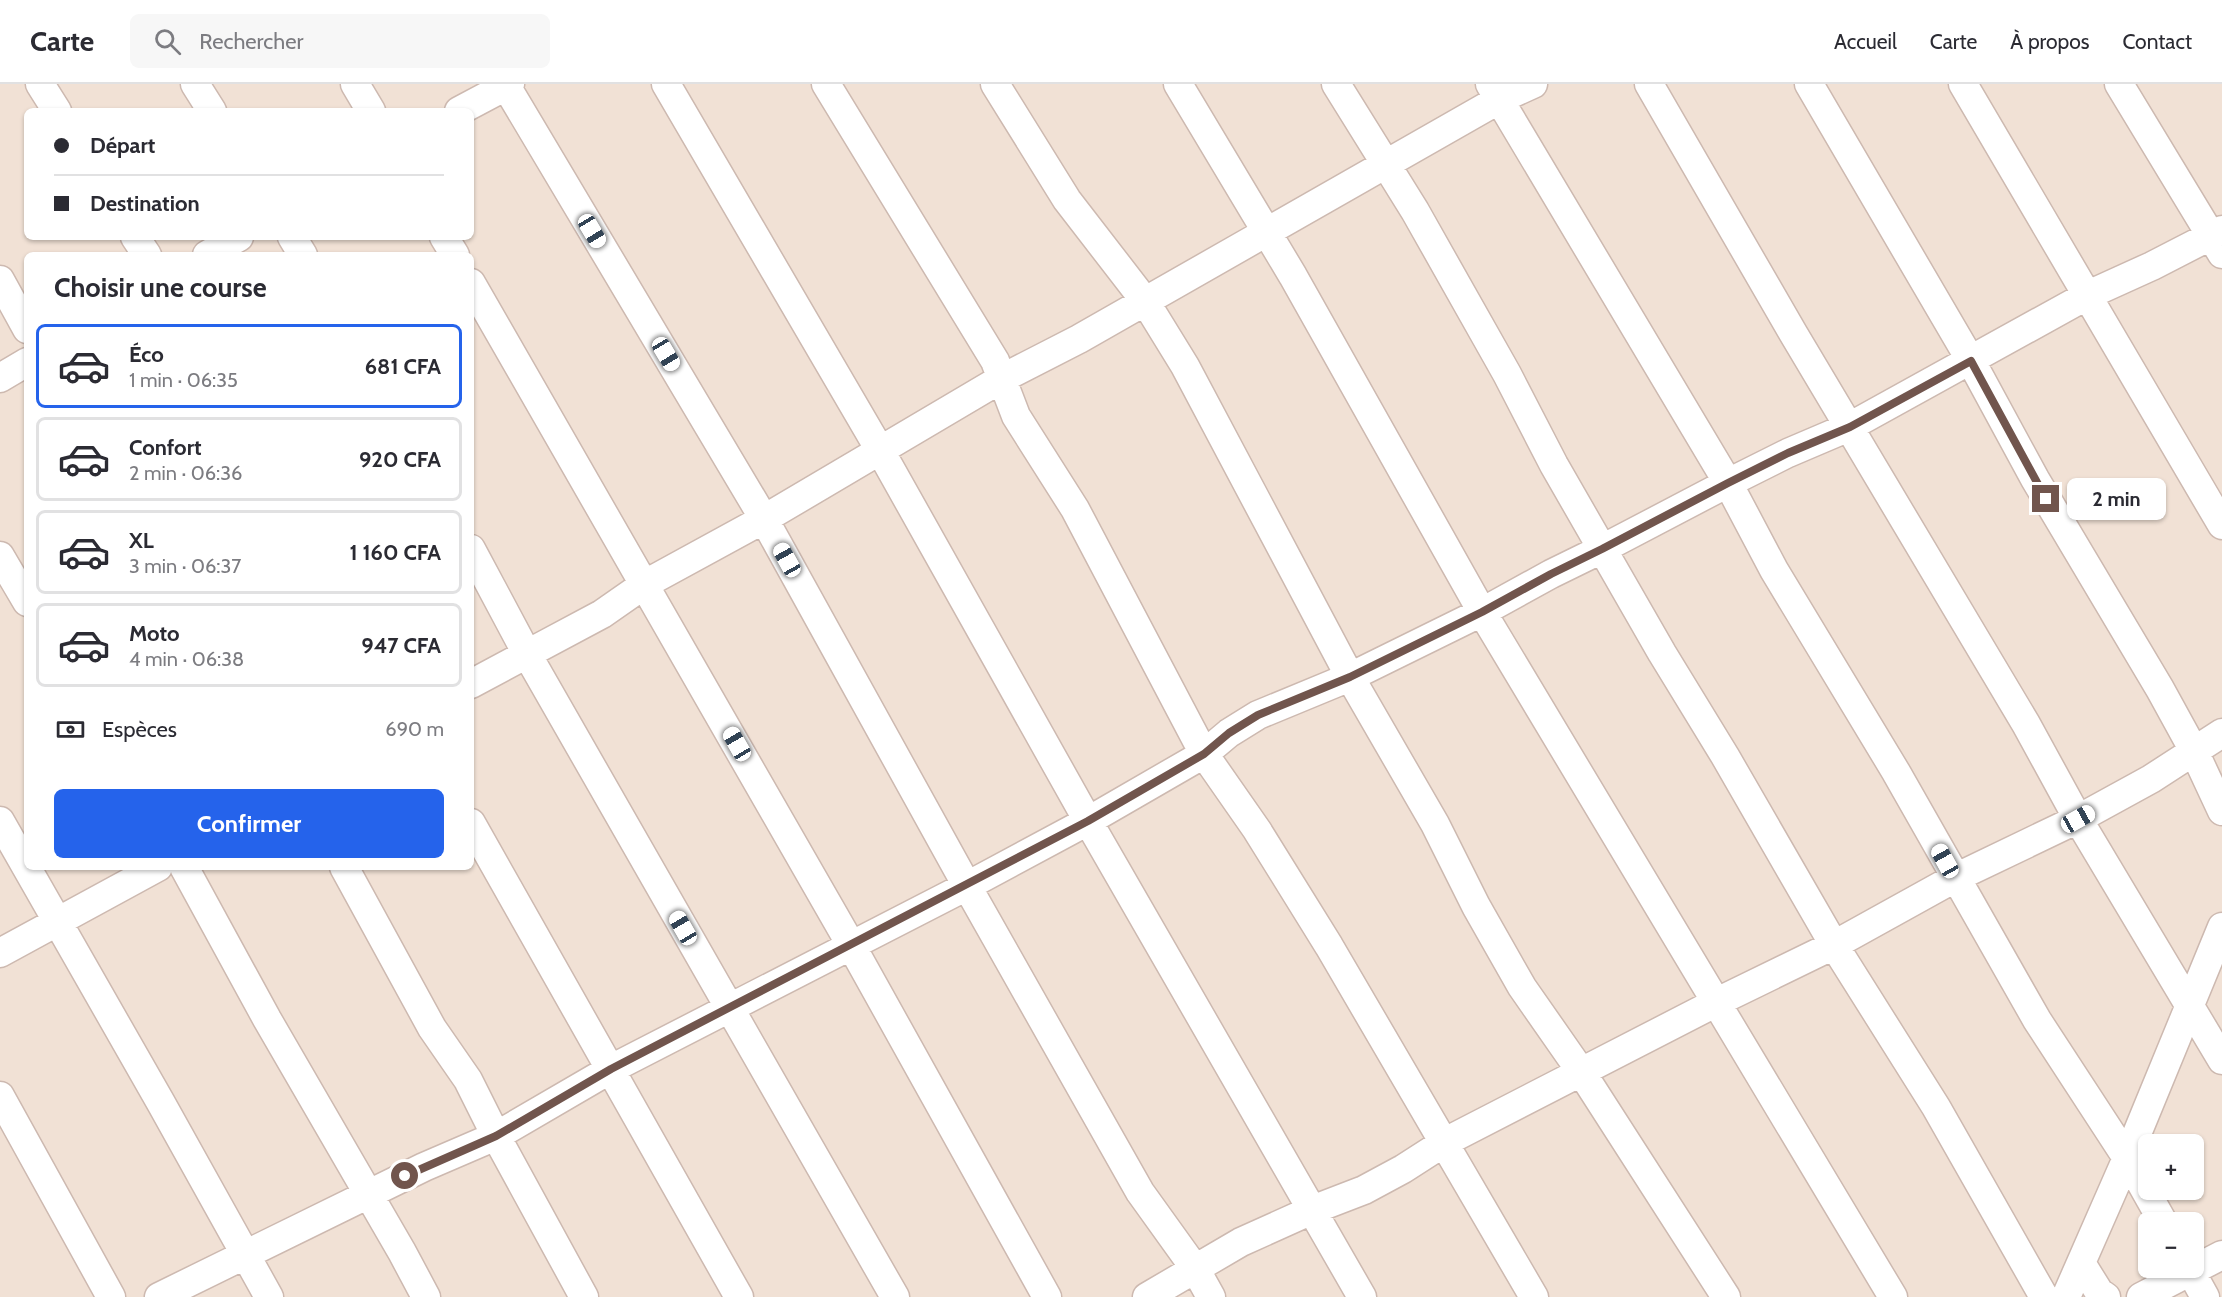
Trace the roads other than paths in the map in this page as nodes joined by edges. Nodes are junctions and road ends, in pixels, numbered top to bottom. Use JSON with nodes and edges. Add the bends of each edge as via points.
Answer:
{"nodes":[{"id":1,"x":40,"y":84,"type":"edge"},
{"id":2,"x":195,"y":84,"type":"edge"},
{"id":3,"x":355,"y":84,"type":"edge"},
{"id":4,"x":666,"y":84,"type":"edge"},
{"id":5,"x":826,"y":84,"type":"edge"},
{"id":6,"x":995,"y":84,"type":"edge"},
{"id":7,"x":1178,"y":84,"type":"edge"},
{"id":8,"x":1336,"y":84,"type":"edge"},
{"id":9,"x":1533,"y":84,"type":"edge"},
{"id":10,"x":1649,"y":84,"type":"edge"},
{"id":11,"x":1809,"y":84,"type":"edge"},
{"id":12,"x":1963,"y":84,"type":"edge"},
{"id":13,"x":2119,"y":84,"type":"edge"},
{"id":14,"x":507,"y":85,"type":"edge"},
{"id":15,"x":1495,"y":92,"type":"edge"},
{"id":16,"x":55,"y":108,"type":"edge"},
{"id":17,"x":210,"y":108,"type":"edge"},
{"id":18,"x":369,"y":108,"type":"edge"},
{"id":19,"x":465,"y":108,"type":"edge"},
{"id":20,"x":1385,"y":164,"type":"junction"},
{"id":21,"x":1266,"y":231,"type":"junction"},
{"id":22,"x":234,"y":240,"type":"edge"},
{"id":23,"x":2218,"y":240,"type":"edge"},
{"id":24,"x":212,"y":252,"type":"edge"},
{"id":25,"x":0,"y":280,"type":"edge"},
{"id":26,"x":474,"y":288,"type":"edge"},
{"id":27,"x":2088,"y":295,"type":"junction"},
{"id":28,"x":1145,"y":301,"type":"junction"},
{"id":29,"x":24,"y":324,"type":"edge"},
{"id":30,"x":1971,"y":361,"type":"junction"},
{"id":31,"x":24,"y":364,"type":"edge"},
{"id":32,"x":0,"y":378,"type":"edge"},
{"id":33,"x":1001,"y":379,"type":"junction"},
{"id":34,"x":1850,"y":427,"type":"junction"},
{"id":35,"x":881,"y":452,"type":"junction"},
{"id":36,"x":1728,"y":483,"type":"junction"},
{"id":37,"x":764,"y":519,"type":"junction"},
{"id":38,"x":2222,"y":525,"type":"edge"},
{"id":39,"x":1602,"y":549,"type":"junction"},
{"id":40,"x":474,"y":555,"type":"edge"},
{"id":41,"x":0,"y":556,"type":"edge"},
{"id":42,"x":645,"y":584,"type":"junction"},
{"id":43,"x":24,"y":598,"type":"edge"},
{"id":44,"x":1482,"y":612,"type":"junction"},
{"id":45,"x":527,"y":654,"type":"junction"},
{"id":46,"x":1350,"y":677,"type":"junction"},
{"id":47,"x":474,"y":682,"type":"edge"},
{"id":48,"x":2222,"y":733,"type":"edge"},
{"id":49,"x":2194,"y":751,"type":"junction"},
{"id":50,"x":1204,"y":754,"type":"junction"},
{"id":51,"x":2222,"y":811,"type":"edge"},
{"id":52,"x":2078,"y":819,"type":"junction"},
{"id":53,"x":0,"y":821,"type":"edge"},
{"id":54,"x":1088,"y":821,"type":"junction"},
{"id":55,"x":474,"y":828,"type":"edge"},
{"id":56,"x":24,"y":864,"type":"edge"},
{"id":57,"x":27,"y":870,"type":"edge"},
{"id":58,"x":153,"y":870,"type":"edge"},
{"id":59,"x":186,"y":870,"type":"edge"},
{"id":60,"x":346,"y":870,"type":"edge"},
{"id":61,"x":1955,"y":878,"type":"junction"},
{"id":62,"x":967,"y":886,"type":"junction"},
{"id":63,"x":57,"y":923,"type":"junction"},
{"id":64,"x":2222,"y":927,"type":"edge"},
{"id":65,"x":851,"y":945,"type":"junction"},
{"id":66,"x":1834,"y":945,"type":"junction"},
{"id":67,"x":0,"y":953,"type":"edge"},
{"id":68,"x":1717,"y":1002,"type":"junction"},
{"id":69,"x":2190,"y":1005,"type":"junction"},
{"id":70,"x":729,"y":1008,"type":"junction"},
{"id":71,"x":2222,"y":1060,"type":"edge"},
{"id":72,"x":611,"y":1069,"type":"junction"},
{"id":73,"x":1582,"y":1073,"type":"junction"},
{"id":74,"x":0,"y":1096,"type":"edge"},
{"id":75,"x":496,"y":1136,"type":"junction"},
{"id":76,"x":1445,"y":1142,"type":"junction"},
{"id":77,"x":2127,"y":1158,"type":"junction"},
{"id":78,"x":369,"y":1194,"type":"junction"},
{"id":79,"x":1312,"y":1210,"type":"junction"},
{"id":80,"x":2157,"y":1212,"type":"edge"},
{"id":81,"x":246,"y":1254,"type":"junction"},
{"id":82,"x":2222,"y":1255,"type":"edge"},
{"id":83,"x":2081,"y":1263,"type":"junction"},
{"id":84,"x":2204,"y":1263,"type":"edge"},
{"id":85,"x":1196,"y":1270,"type":"junction"},
{"id":86,"x":2175,"y":1278,"type":"edge"},
{"id":87,"x":2194,"y":1278,"type":"edge"},
{"id":88,"x":111,"y":1297,"type":"edge"},
{"id":89,"x":159,"y":1297,"type":"edge"},
{"id":90,"x":269,"y":1297,"type":"edge"},
{"id":91,"x":426,"y":1297,"type":"edge"},
{"id":92,"x":584,"y":1297,"type":"edge"},
{"id":93,"x":738,"y":1297,"type":"edge"},
{"id":94,"x":895,"y":1297,"type":"edge"},
{"id":95,"x":1047,"y":1297,"type":"edge"},
{"id":96,"x":1147,"y":1297,"type":"edge"},
{"id":97,"x":1211,"y":1297,"type":"edge"},
{"id":98,"x":1362,"y":1297,"type":"edge"},
{"id":99,"x":1534,"y":1297,"type":"edge"},
{"id":100,"x":1726,"y":1297,"type":"edge"},
{"id":101,"x":1893,"y":1297,"type":"edge"},
{"id":102,"x":2044,"y":1297,"type":"edge"},
{"id":103,"x":2066,"y":1297,"type":"edge"},
{"id":104,"x":2106,"y":1297,"type":"edge"},
{"id":105,"x":2141,"y":1297,"type":"edge"},
{"id":106,"x":2205,"y":1297,"type":"edge"}],
"edges":[{"from":1,"to":16,"type":"street"},
{"from":2,"to":17,"type":"street"},
{"from":3,"to":18,"type":"street"},
{"from":4,"to":35,"type":"street"},
{"from":5,"to":33,"type":"street","via":[[995,360]]},
{"from":6,"to":28,"type":"street","via":[[1067,200]]},
{"from":7,"to":21,"type":"street"},
{"from":8,"to":20,"type":"street"},
{"from":9,"to":15,"type":"street"},
{"from":10,"to":34,"type":"street"},
{"from":11,"to":30,"type":"street"},
{"from":12,"to":27,"type":"street"},
{"from":13,"to":23,"type":"street"},
{"from":14,"to":19,"type":"street"},
{"from":14,"to":37,"type":"street"},
{"from":15,"to":20,"type":"street"},
{"from":15,"to":36,"type":"street"},
{"from":20,"to":21,"type":"street"},
{"from":20,"to":39,"type":"street","via":[[1415,211]]},
{"from":21,"to":28,"type":"street"},
{"from":21,"to":44,"type":"street"},
{"from":22,"to":24,"type":"street"},
{"from":23,"to":27,"type":"street"},
{"from":25,"to":29,"type":"street"},
{"from":26,"to":42,"type":"street"},
{"from":27,"to":30,"type":"street"},
{"from":27,"to":38,"type":"street"},
{"from":28,"to":33,"type":"street"},
{"from":28,"to":46,"type":"street","via":[[1185,366]]},
{"from":30,"to":34,"type":"street"},
{"from":30,"to":49,"type":"street","via":[[2035,479]]},
{"from":31,"to":32,"type":"street"},
{"from":33,"to":35,"type":"street"},
{"from":33,"to":50,"type":"street","via":[[1016,416],[1075,509]]},
{"from":34,"to":36,"type":"street"},
{"from":34,"to":52,"type":"street"},
{"from":35,"to":37,"type":"street"},
{"from":35,"to":54,"type":"street"},
{"from":36,"to":39,"type":"street"},
{"from":36,"to":61,"type":"street","via":[[1774,570]]},
{"from":37,"to":42,"type":"street"},
{"from":37,"to":62,"type":"street"},
{"from":39,"to":44,"type":"street"},
{"from":39,"to":66,"type":"street"},
{"from":40,"to":45,"type":"street"},
{"from":41,"to":43,"type":"street"},
{"from":42,"to":45,"type":"street","via":[[602,614]]},
{"from":42,"to":65,"type":"street"},
{"from":44,"to":46,"type":"street"},
{"from":44,"to":68,"type":"street"},
{"from":45,"to":47,"type":"street"},
{"from":45,"to":70,"type":"street"},
{"from":46,"to":50,"type":"street","via":[[1258,715]]},
{"from":46,"to":73,"type":"street","via":[[1435,824],[1522,987]]},
{"from":48,"to":49,"type":"street"},
{"from":49,"to":51,"type":"street"},
{"from":49,"to":52,"type":"street"},
{"from":50,"to":54,"type":"street"},
{"from":50,"to":76,"type":"street","via":[[1257,830]]},
{"from":52,"to":61,"type":"street"},
{"from":52,"to":69,"type":"street"},
{"from":53,"to":56,"type":"street"},
{"from":54,"to":62,"type":"street"},
{"from":54,"to":79,"type":"street"},
{"from":55,"to":72,"type":"street"},
{"from":57,"to":63,"type":"street"},
{"from":58,"to":63,"type":"street"},
{"from":59,"to":78,"type":"street"},
{"from":60,"to":75,"type":"street","via":[[432,1028],[468,1080]]},
{"from":61,"to":66,"type":"street"},
{"from":61,"to":77,"type":"street","via":[[2050,1042]]},
{"from":62,"to":65,"type":"street"},
{"from":62,"to":85,"type":"street","via":[[1140,1192]]},
{"from":63,"to":67,"type":"street"},
{"from":63,"to":81,"type":"street"},
{"from":64,"to":69,"type":"street"},
{"from":65,"to":70,"type":"street"},
{"from":65,"to":95,"type":"street"},
{"from":66,"to":68,"type":"street"},
{"from":66,"to":102,"type":"street","via":[[1935,1107]]},
{"from":68,"to":73,"type":"street"},
{"from":68,"to":101,"type":"street"},
{"from":69,"to":71,"type":"street"},
{"from":69,"to":77,"type":"street"},
{"from":70,"to":72,"type":"street"},
{"from":70,"to":94,"type":"street"},
{"from":72,"to":75,"type":"street"},
{"from":72,"to":93,"type":"street"},
{"from":73,"to":76,"type":"street"},
{"from":73,"to":100,"type":"street"},
{"from":74,"to":88,"type":"street"},
{"from":75,"to":78,"type":"street"},
{"from":75,"to":92,"type":"street"},
{"from":76,"to":79,"type":"street","via":[[1364,1190]]},
{"from":76,"to":99,"type":"street"},
{"from":77,"to":80,"type":"street"},
{"from":77,"to":83,"type":"street"},
{"from":78,"to":81,"type":"street"},
{"from":78,"to":91,"type":"street"},
{"from":79,"to":85,"type":"street","via":[[1241,1242]]},
{"from":79,"to":98,"type":"street"},
{"from":81,"to":89,"type":"street"},
{"from":81,"to":90,"type":"street"},
{"from":82,"to":84,"type":"street"},
{"from":83,"to":103,"type":"street"},
{"from":83,"to":104,"type":"street"},
{"from":85,"to":96,"type":"street"},
{"from":85,"to":97,"type":"street"},
{"from":86,"to":105,"type":"street"},
{"from":87,"to":106,"type":"street"}]}
